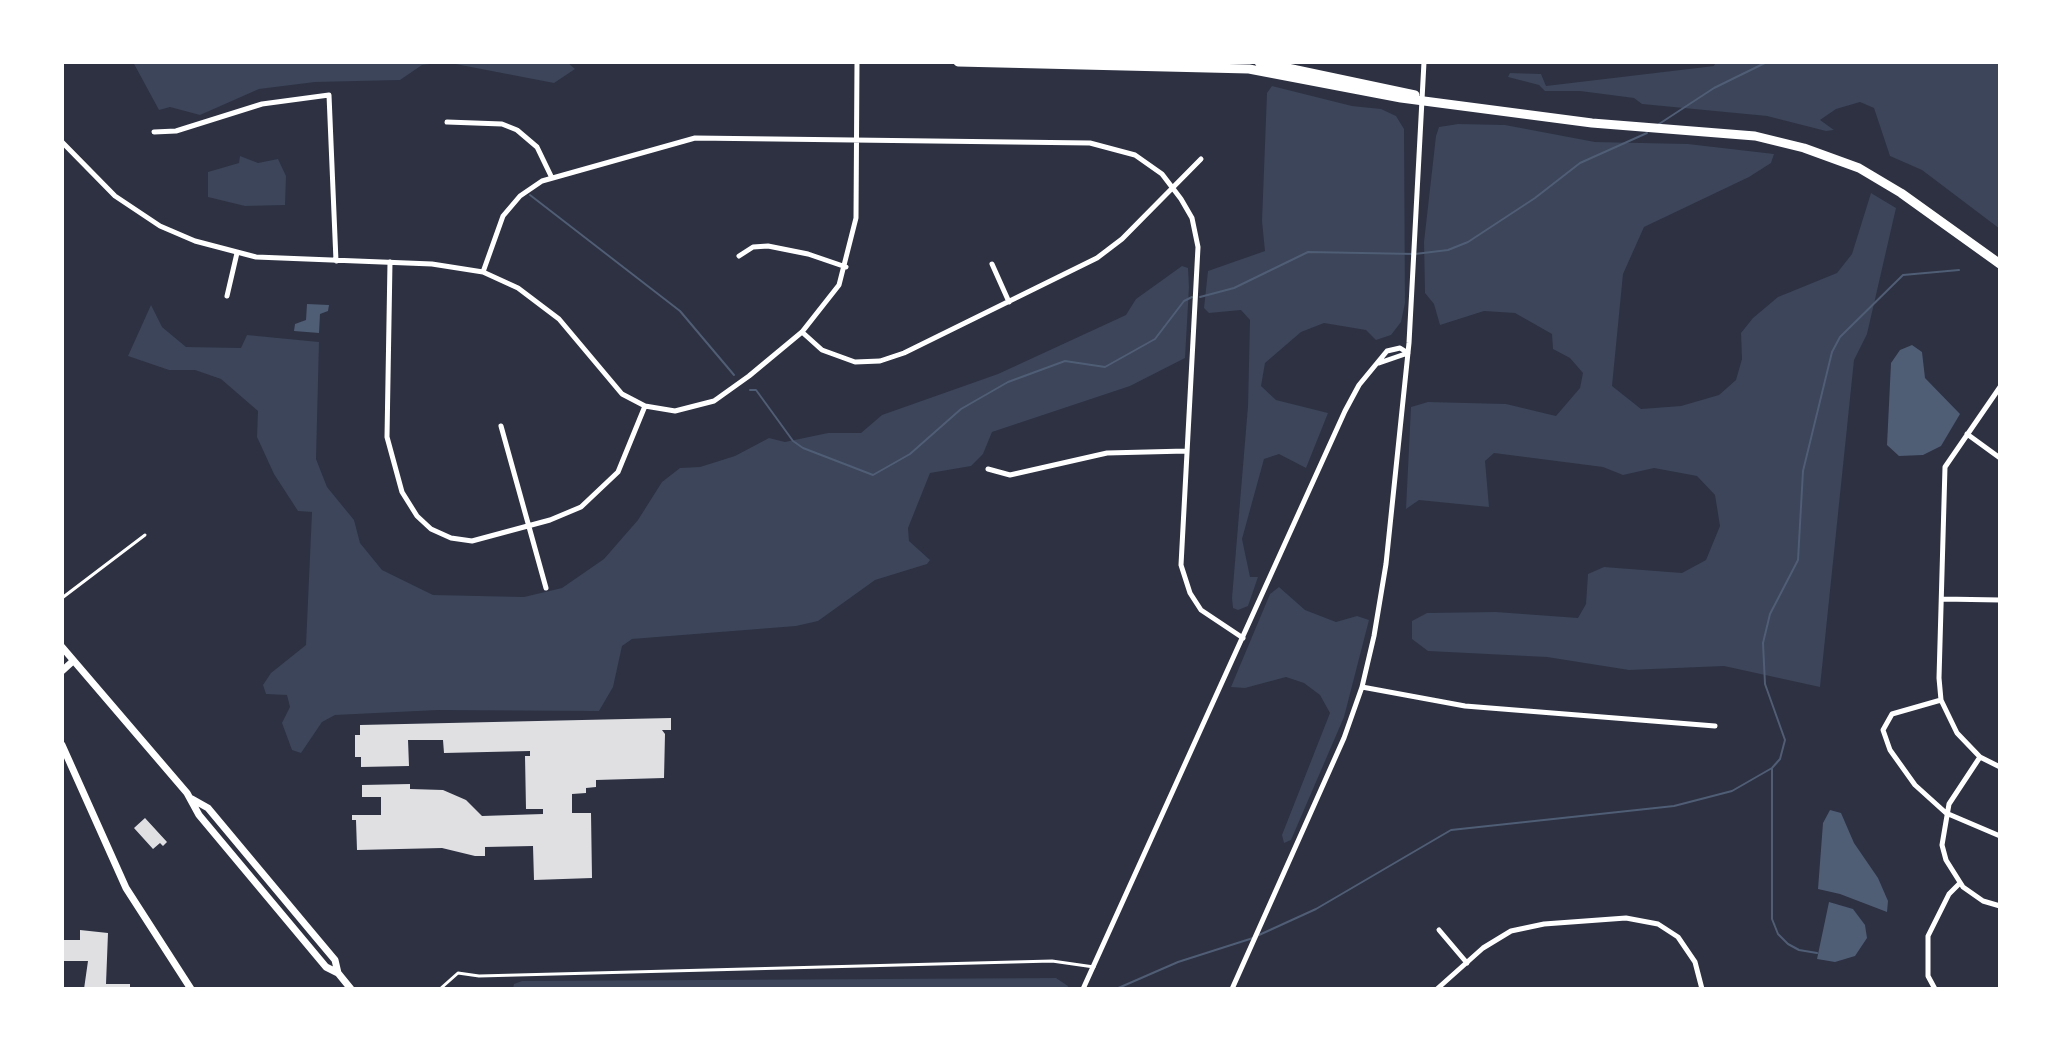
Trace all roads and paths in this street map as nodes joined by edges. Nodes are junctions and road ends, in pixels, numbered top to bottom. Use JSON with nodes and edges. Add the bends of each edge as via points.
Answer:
{"nodes":[{"id":1,"x":857,"y":62,"type":"edge"},
{"id":2,"x":958,"y":62,"type":"edge"},
{"id":3,"x":1259,"y":62,"type":"edge"},
{"id":4,"x":1424,"y":62,"type":"edge"},
{"id":5,"x":1422,"y":98,"type":"junction"},
{"id":6,"x":447,"y":122,"type":"dead end"},
{"id":7,"x":154,"y":132,"type":"dead end"},
{"id":8,"x":856,"y":139,"type":"junction"},
{"id":9,"x":62,"y":142,"type":"edge"},
{"id":10,"x":1201,"y":159,"type":"dead end"},
{"id":11,"x":551,"y":176,"type":"junction"},
{"id":12,"x":1173,"y":188,"type":"junction"},
{"id":13,"x":237,"y":253,"type":"junction"},
{"id":14,"x":739,"y":256,"type":"dead end"},
{"id":15,"x":336,"y":261,"type":"junction"},
{"id":16,"x":390,"y":262,"type":"junction"},
{"id":17,"x":992,"y":264,"type":"dead end"},
{"id":18,"x":2000,"y":264,"type":"edge"},
{"id":19,"x":846,"y":267,"type":"junction"},
{"id":20,"x":483,"y":272,"type":"junction"},
{"id":21,"x":227,"y":296,"type":"dead end"},
{"id":22,"x":1009,"y":302,"type":"junction"},
{"id":23,"x":802,"y":332,"type":"junction"},
{"id":24,"x":1408,"y":353,"type":"junction"},
{"id":25,"x":1378,"y":363,"type":"junction"},
{"id":26,"x":2000,"y":387,"type":"edge"},
{"id":27,"x":645,"y":406,"type":"junction"},
{"id":28,"x":501,"y":426,"type":"dead end"},
{"id":29,"x":1967,"y":434,"type":"junction"},
{"id":30,"x":1186,"y":451,"type":"junction"},
{"id":31,"x":2000,"y":458,"type":"edge"},
{"id":32,"x":988,"y":469,"type":"dead end"},
{"id":33,"x":529,"y":527,"type":"junction"},
{"id":34,"x":145,"y":535,"type":"dead end"},
{"id":35,"x":546,"y":588,"type":"dead end"},
{"id":36,"x":62,"y":598,"type":"edge"},
{"id":37,"x":1942,"y":599,"type":"junction"},
{"id":38,"x":2000,"y":600,"type":"edge"},
{"id":39,"x":1243,"y":638,"type":"junction"},
{"id":40,"x":62,"y":647,"type":"edge"},
{"id":41,"x":73,"y":661,"type":"junction"},
{"id":42,"x":62,"y":671,"type":"edge"},
{"id":43,"x":1362,"y":687,"type":"junction"},
{"id":44,"x":1941,"y":700,"type":"junction"},
{"id":45,"x":1715,"y":726,"type":"dead end"},
{"id":46,"x":62,"y":745,"type":"edge"},
{"id":47,"x":1980,"y":757,"type":"junction"},
{"id":48,"x":2000,"y":767,"type":"edge"},
{"id":49,"x":1946,"y":813,"type":"junction"},
{"id":50,"x":2000,"y":836,"type":"edge"},
{"id":51,"x":1960,"y":883,"type":"junction"},
{"id":52,"x":2000,"y":906,"type":"edge"},
{"id":53,"x":1439,"y":930,"type":"dead end"},
{"id":54,"x":1467,"y":963,"type":"junction"},
{"id":55,"x":1094,"y":967,"type":"junction"},
{"id":56,"x":191,"y":989,"type":"edge"},
{"id":57,"x":351,"y":989,"type":"edge"},
{"id":58,"x":440,"y":989,"type":"edge"},
{"id":59,"x":1083,"y":989,"type":"edge"},
{"id":60,"x":1232,"y":989,"type":"edge"},
{"id":61,"x":1437,"y":989,"type":"edge"},
{"id":62,"x":1702,"y":989,"type":"edge"},
{"id":63,"x":1935,"y":989,"type":"edge"}],
"edges":[{"from":1,"to":8,"type":"street"},
{"from":2,"to":5,"type":"highway","via":[[1224,67]]},
{"from":3,"to":5,"type":"highway"},
{"from":4,"to":5,"type":"street"},
{"from":5,"to":18,"type":"highway","via":[[1592,123],[1755,136],[1804,148],[1869,175]]},
{"from":5,"to":24,"type":"street"},
{"from":6,"to":11,"type":"street","via":[[502,124],[517,130],[537,147]]},
{"from":7,"to":15,"type":"street","via":[[176,131],[262,104],[329,95]]},
{"from":8,"to":11,"type":"street","via":[[695,138]]},
{"from":8,"to":12,"type":"street","via":[[1107,145],[1146,162]]},
{"from":8,"to":19,"type":"street","via":[[856,218]]},
{"from":9,"to":13,"type":"street","via":[[101,185],[130,207],[176,234]]},
{"from":10,"to":12,"type":"street"},
{"from":11,"to":20,"type":"street","via":[[520,196],[503,216]]},
{"from":12,"to":22,"type":"street","via":[[1110,249]]},
{"from":12,"to":30,"type":"street","via":[[1192,218],[1198,247]]},
{"from":13,"to":15,"type":"street"},
{"from":13,"to":21,"type":"street"},
{"from":14,"to":19,"type":"street","via":[[753,247],[788,248]]},
{"from":15,"to":16,"type":"street"},
{"from":16,"to":20,"type":"street"},
{"from":16,"to":33,"type":"street","via":[[385,424],[402,492],[423,523],[451,538],[482,539]]},
{"from":17,"to":22,"type":"street"},
{"from":19,"to":23,"type":"street","via":[[829,301]]},
{"from":20,"to":27,"type":"street","via":[[518,288],[559,319],[614,388]]},
{"from":22,"to":23,"type":"street","via":[[880,361],[839,358]]},
{"from":23,"to":27,"type":"street","via":[[714,401],[675,411]]},
{"from":24,"to":25,"type":"street"},
{"from":24,"to":25,"type":"street","via":[[1400,348],[1387,351]]},
{"from":24,"to":43,"type":"street","via":[[1384,575]]},
{"from":25,"to":39,"type":"street","via":[[1345,411]]},
{"from":26,"to":29,"type":"street"},
{"from":27,"to":33,"type":"street","via":[[629,451],[605,488],[571,512]]},
{"from":28,"to":33,"type":"street"},
{"from":29,"to":31,"type":"street"},
{"from":29,"to":37,"type":"street","via":[[1945,467]]},
{"from":30,"to":32,"type":"street","via":[[1107,453],[1010,475]]},
{"from":30,"to":39,"type":"street","via":[[1179,545],[1183,577],[1201,610]]},
{"from":33,"to":35,"type":"street"},
{"from":34,"to":36,"type":"lane"},
{"from":37,"to":38,"type":"street"},
{"from":37,"to":44,"type":"street"},
{"from":39,"to":55,"type":"street"},
{"from":40,"to":41,"type":"main road"},
{"from":41,"to":42,"type":"main road"},
{"from":41,"to":57,"type":"main road","via":[[326,967]]},
{"from":43,"to":45,"type":"street","via":[[1497,710]]},
{"from":43,"to":60,"type":"street"},
{"from":44,"to":47,"type":"street","via":[[1957,733]]},
{"from":44,"to":49,"type":"street","via":[[1892,714],[1883,730],[1908,775]]},
{"from":46,"to":56,"type":"main road","via":[[126,888]]},
{"from":47,"to":48,"type":"street"},
{"from":47,"to":49,"type":"street"},
{"from":49,"to":50,"type":"street"},
{"from":49,"to":51,"type":"street","via":[[1942,845]]},
{"from":51,"to":52,"type":"street","via":[[1974,896]]},
{"from":51,"to":63,"type":"street","via":[[1928,936],[1928,976]]},
{"from":53,"to":54,"type":"street"},
{"from":54,"to":61,"type":"street"},
{"from":54,"to":62,"type":"street","via":[[1522,927],[1638,919],[1678,937],[1695,962]]},
{"from":55,"to":58,"type":"lane","via":[[1052,961],[458,973]]},
{"from":55,"to":59,"type":"street"}]}
